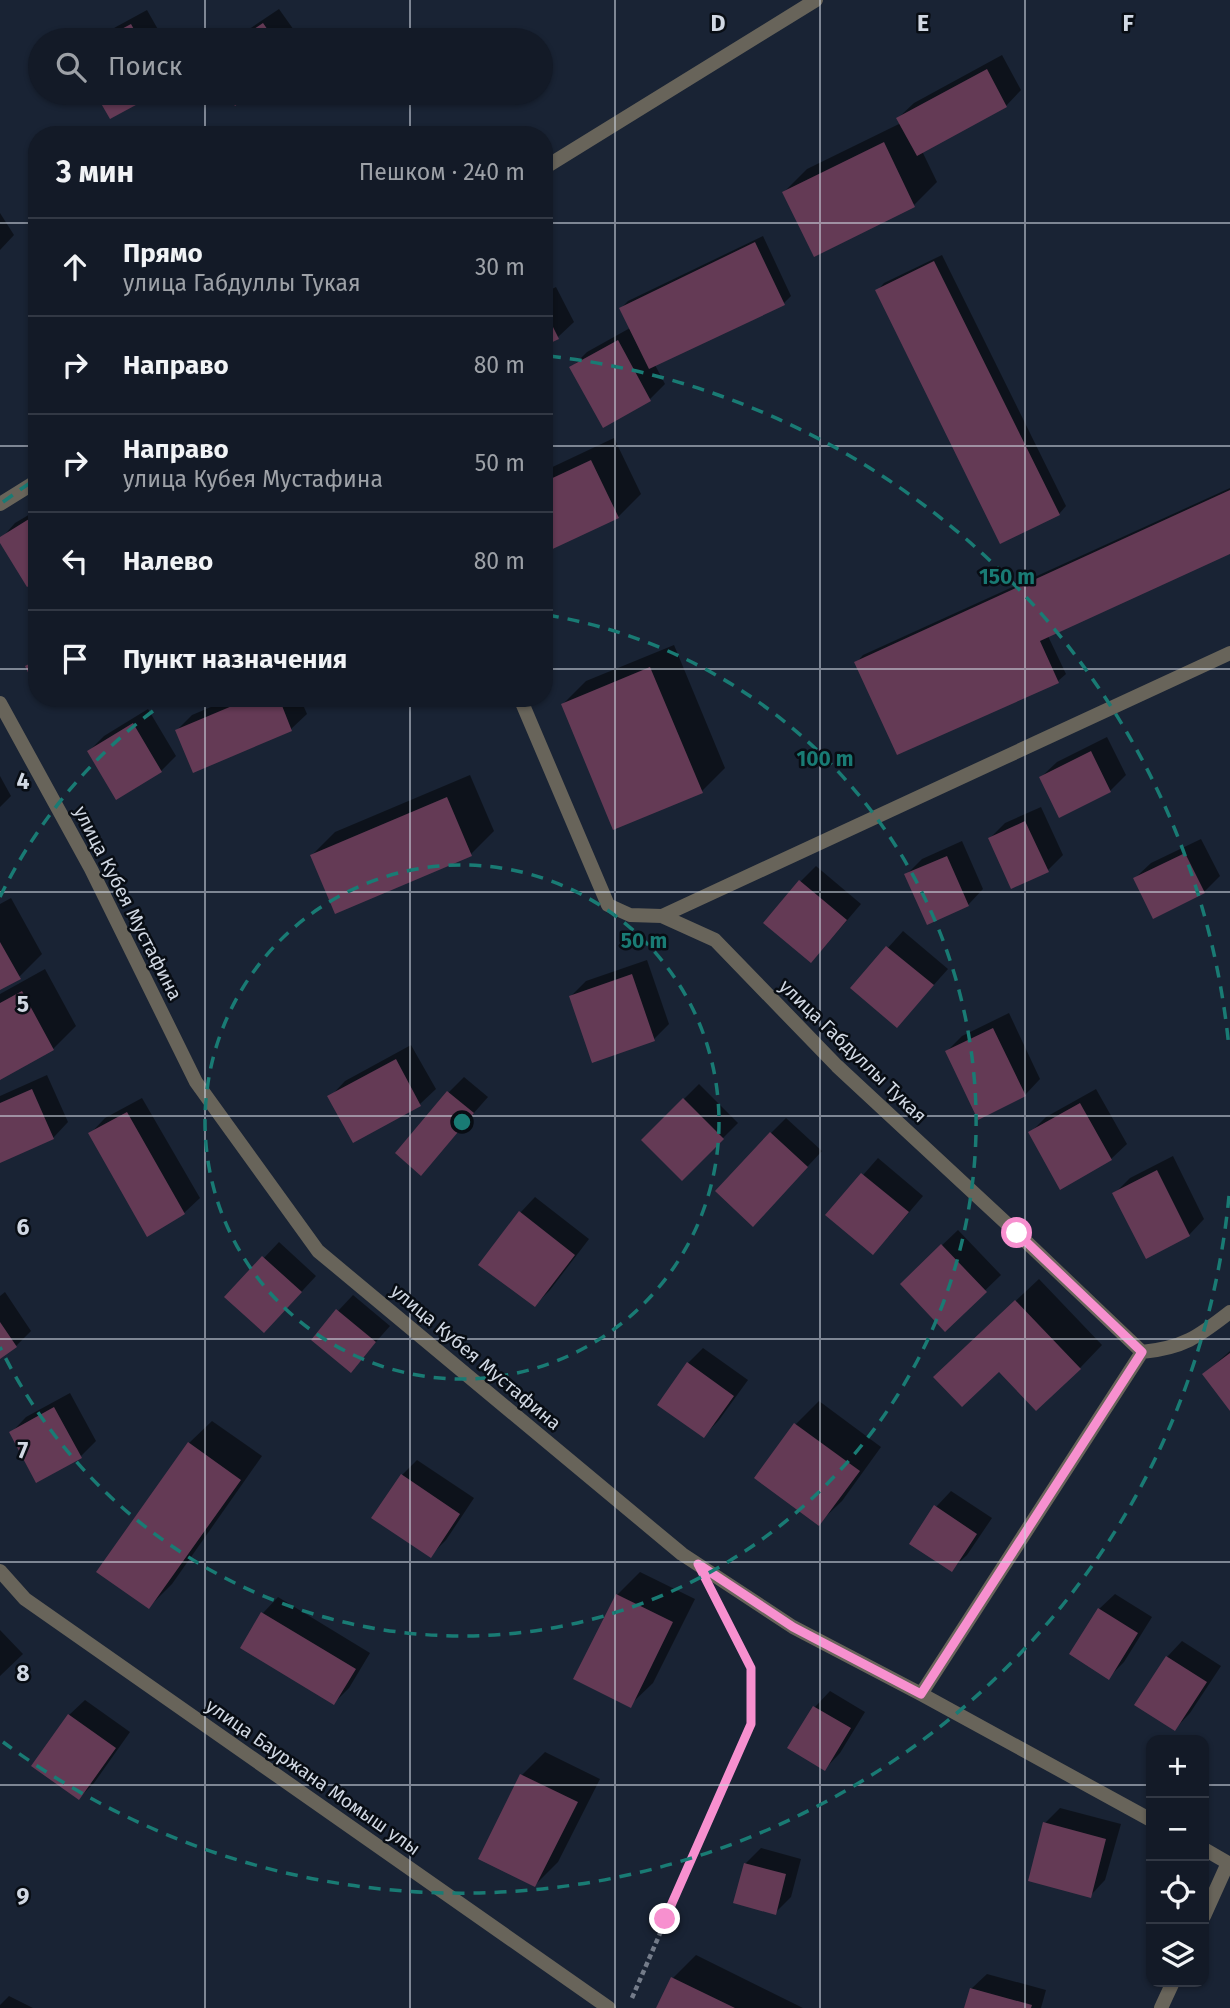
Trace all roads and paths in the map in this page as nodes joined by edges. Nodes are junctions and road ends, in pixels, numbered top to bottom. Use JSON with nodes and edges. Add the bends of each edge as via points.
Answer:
{"nodes":[{"id":1,"x":816,"y":0,"type":"edge"},
{"id":2,"x":553,"y":162,"type":"edge"},
{"id":3,"x":28,"y":487,"type":"edge"},
{"id":4,"x":0,"y":504,"type":"edge"},
{"id":5,"x":1230,"y":653,"type":"edge"},
{"id":6,"x":0,"y":703,"type":"edge"},
{"id":7,"x":524,"y":707,"type":"edge"},
{"id":8,"x":662,"y":916,"type":"junction"},
{"id":9,"x":1230,"y":1312,"type":"edge"},
{"id":10,"x":1142,"y":1352,"type":"junction"},
{"id":11,"x":698,"y":1564,"type":"junction"},
{"id":12,"x":0,"y":1571,"type":"edge"},
{"id":13,"x":921,"y":1694,"type":"junction"},
{"id":14,"x":1146,"y":1817,"type":"edge"},
{"id":15,"x":1209,"y":1852,"type":"edge"},
{"id":16,"x":1229,"y":1863,"type":"edge"},
{"id":17,"x":1209,"y":1905,"type":"edge"},
{"id":18,"x":1171,"y":1987,"type":"edge"},
{"id":19,"x":609,"y":2008,"type":"edge"},
{"id":20,"x":627,"y":2008,"type":"edge"},
{"id":21,"x":1161,"y":2008,"type":"edge"}],
"edges":[{"from":1,"to":2,"type":"street"},
{"from":3,"to":4,"type":"street"},
{"from":5,"to":8,"type":"street"},
{"from":6,"to":11,"type":"street","name":"улица Кубея Мустафина","via":[[91,869],[196,1082],[318,1251]]},
{"from":7,"to":8,"type":"street","name":"улица Габдуллы Тукая","via":[[608,905],[630,915]]},
{"from":8,"to":10,"type":"street","name":"улица Габдуллы Тукая","via":[[715,940],[837,1066]]},
{"from":9,"to":10,"type":"street","via":[[1198,1337],[1167,1350]]},
{"from":10,"to":13,"type":"street"},
{"from":11,"to":13,"type":"street","name":"улица Кубея Мустафина","via":[[793,1627]]},
{"from":11,"to":20,"type":"path","via":[[751,1668],[751,1724]]},
{"from":12,"to":19,"type":"street","name":"улица Бауржана Момыш улы","via":[[25,1599]]},
{"from":13,"to":14,"type":"street","name":"улица Кубея Мустафина"},
{"from":15,"to":16,"type":"street"},
{"from":16,"to":17,"type":"street"},
{"from":18,"to":21,"type":"street"}]}
